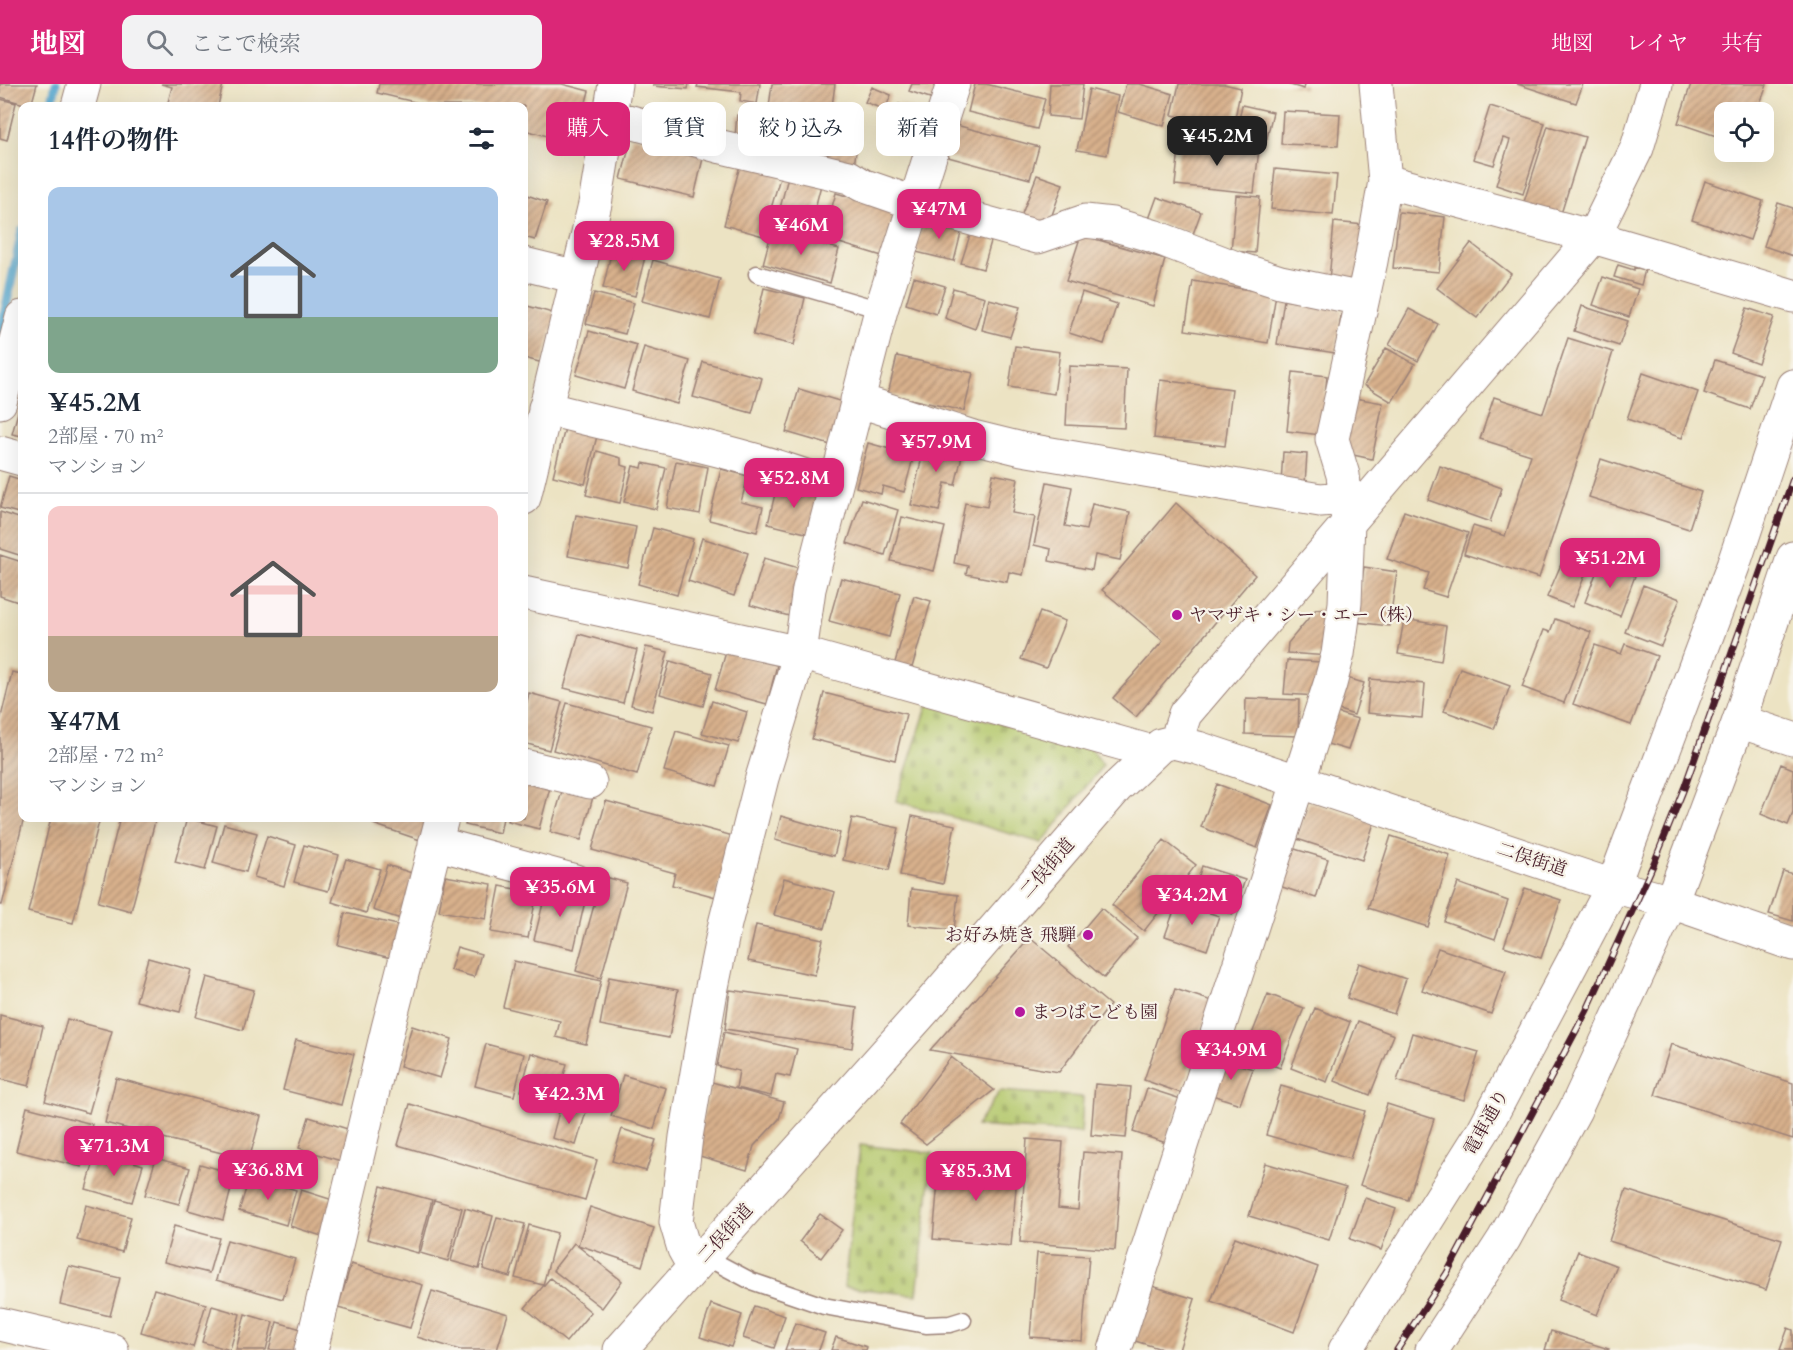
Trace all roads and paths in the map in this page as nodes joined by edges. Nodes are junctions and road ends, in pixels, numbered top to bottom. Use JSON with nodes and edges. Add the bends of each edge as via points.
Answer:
{"nodes":[{"id":1,"x":84,"y":84,"type":"edge"},
{"id":2,"x":615,"y":84,"type":"edge"},
{"id":3,"x":952,"y":84,"type":"edge"},
{"id":4,"x":1376,"y":84,"type":"edge"},
{"id":5,"x":1656,"y":84,"type":"edge"},
{"id":6,"x":79,"y":102,"type":"edge"},
{"id":7,"x":612,"y":102,"type":"edge"},
{"id":8,"x":630,"y":122,"type":"edge"},
{"id":9,"x":603,"y":156,"type":"edge"},
{"id":10,"x":1385,"y":181,"type":"junction"},
{"id":11,"x":914,"y":203,"type":"junction"},
{"id":12,"x":1593,"y":237,"type":"junction"},
{"id":13,"x":528,"y":265,"type":"edge"},
{"id":14,"x":758,"y":274,"type":"dead end"},
{"id":15,"x":577,"y":277,"type":"junction"},
{"id":16,"x":1793,"y":296,"type":"edge"},
{"id":17,"x":1362,"y":299,"type":"junction"},
{"id":18,"x":881,"y":310,"type":"junction"},
{"id":19,"x":18,"y":344,"type":"edge"},
{"id":20,"x":1793,"y":386,"type":"edge"},
{"id":21,"x":857,"y":400,"type":"junction"},
{"id":22,"x":0,"y":402,"type":"edge"},
{"id":23,"x":545,"y":408,"type":"junction"},
{"id":24,"x":0,"y":453,"type":"edge"},
{"id":25,"x":18,"y":458,"type":"edge"},
{"id":26,"x":528,"y":481,"type":"edge"},
{"id":27,"x":835,"y":487,"type":"junction"},
{"id":28,"x":1348,"y":510,"type":"junction"},
{"id":29,"x":1793,"y":558,"type":"edge"},
{"id":30,"x":528,"y":594,"type":"edge"},
{"id":31,"x":800,"y":653,"type":"junction"},
{"id":32,"x":1739,"y":722,"type":"junction"},
{"id":33,"x":1793,"y":739,"type":"edge"},
{"id":34,"x":1166,"y":747,"type":"junction"},
{"id":35,"x":528,"y":767,"type":"edge"},
{"id":36,"x":1298,"y":781,"type":"junction"},
{"id":37,"x":590,"y":782,"type":"dead end"},
{"id":38,"x":439,"y":830,"type":"edge"},
{"id":39,"x":575,"y":880,"type":"dead end"},
{"id":40,"x":1613,"y":886,"type":"junction"},
{"id":41,"x":1671,"y":902,"type":"junction"},
{"id":42,"x":1793,"y":944,"type":"edge"},
{"id":43,"x":699,"y":1262,"type":"junction"},
{"id":44,"x":963,"y":1320,"type":"dead end"},
{"id":45,"x":0,"y":1324,"type":"edge"},
{"id":46,"x":112,"y":1350,"type":"edge"},
{"id":47,"x":311,"y":1350,"type":"edge"},
{"id":48,"x":620,"y":1350,"type":"edge"},
{"id":49,"x":1115,"y":1350,"type":"edge"},
{"id":50,"x":1345,"y":1350,"type":"edge"},
{"id":51,"x":1432,"y":1350,"type":"edge"}],
"edges":[{"from":1,"to":6,"type":"street"},
{"from":2,"to":7,"type":"street"},
{"from":3,"to":11,"type":"street"},
{"from":4,"to":10,"type":"street"},
{"from":5,"to":12,"type":"street","via":[[1637,148]]},
{"from":8,"to":11,"type":"street","via":[[849,177]]},
{"from":9,"to":15,"type":"street"},
{"from":10,"to":12,"type":"street"},
{"from":10,"to":17,"type":"street"},
{"from":11,"to":17,"type":"street","via":[[1038,237],[1085,221],[1112,224],[1280,282]]},
{"from":11,"to":18,"type":"street"},
{"from":12,"to":16,"type":"street"},
{"from":12,"to":28,"type":"street"},
{"from":13,"to":15,"type":"street"},
{"from":14,"to":18,"type":"lane"},
{"from":15,"to":23,"type":"street"},
{"from":17,"to":28,"type":"street","via":[[1332,439]]},
{"from":18,"to":21,"type":"street"},
{"from":19,"to":22,"type":"street"},
{"from":20,"to":40,"type":"street","via":[[1733,566]]},
{"from":21,"to":27,"type":"street"},
{"from":21,"to":28,"type":"street","via":[[1022,449],[1320,500]]},
{"from":23,"to":26,"type":"street"},
{"from":23,"to":27,"type":"street","via":[[732,453]]},
{"from":24,"to":25,"type":"street"},
{"from":27,"to":31,"type":"street","via":[[809,589]]},
{"from":28,"to":34,"type":"street","via":[[1185,714],[1180,729]]},
{"from":28,"to":36,"type":"street","via":[[1345,603],[1338,654]]},
{"from":29,"to":32,"type":"street"},
{"from":30,"to":31,"type":"street"},
{"from":31,"to":34,"type":"street"},
{"from":31,"to":43,"type":"street","via":[[762,778],[725,924],[686,1137],[676,1222],[684,1249]]},
{"from":32,"to":33,"type":"street"},
{"from":32,"to":41,"type":"street"},
{"from":34,"to":36,"type":"street","name":"二俣街道"},
{"from":34,"to":43,"type":"street","name":"二俣街道","via":[[1117,787]]},
{"from":35,"to":37,"type":"street"},
{"from":36,"to":40,"type":"street","name":"二俣街道"},
{"from":36,"to":49,"type":"street"},
{"from":38,"to":39,"type":"street"},
{"from":38,"to":47,"type":"street"},
{"from":40,"to":41,"type":"street","name":"二俣街道"},
{"from":40,"to":50,"type":"street","name":"電車通り","via":[[1483,1131]]},
{"from":41,"to":42,"type":"street","name":"二俣街道"},
{"from":41,"to":51,"type":"street","via":[[1575,1110],[1504,1239]]},
{"from":43,"to":44,"type":"lane","via":[[824,1306],[926,1324]]},
{"from":43,"to":48,"type":"street","name":"二俣街道"},
{"from":45,"to":46,"type":"street"}]}
